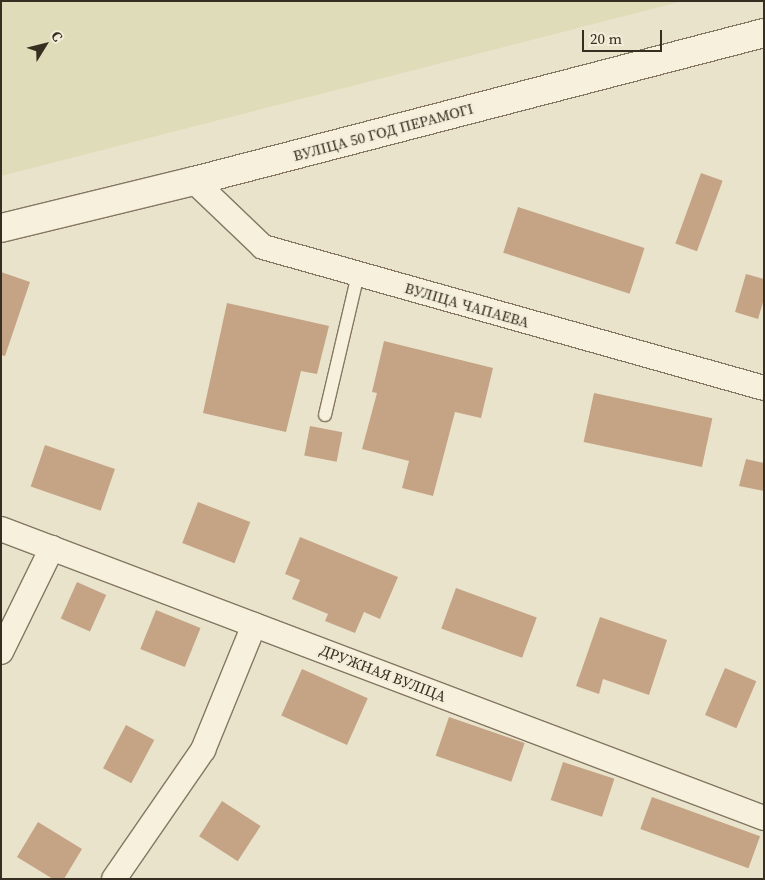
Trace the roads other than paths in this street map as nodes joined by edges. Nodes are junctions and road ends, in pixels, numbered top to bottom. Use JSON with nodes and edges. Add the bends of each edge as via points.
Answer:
{"nodes":[{"id":1,"x":764,"y":33,"type":"edge"},
{"id":2,"x":194,"y":181,"type":"junction"},
{"id":3,"x":1,"y":228,"type":"edge"},
{"id":4,"x":358,"y":274,"type":"junction"},
{"id":5,"x":764,"y":388,"type":"edge"},
{"id":6,"x":325,"y":415,"type":"dead end"},
{"id":7,"x":1,"y":529,"type":"edge"},
{"id":8,"x":52,"y":548,"type":"junction"},
{"id":9,"x":254,"y":625,"type":"junction"},
{"id":10,"x":1,"y":652,"type":"edge"},
{"id":11,"x":764,"y":818,"type":"edge"},
{"id":12,"x":114,"y":879,"type":"edge"}],
"edges":[{"from":1,"to":2,"type":"main road","name":"ВУЛІЦА 50 ГОД ПЕРАМОГІ"},
{"from":2,"to":3,"type":"main road","name":"ВУЛІЦА 50 ГОД ПЕРАМОГІ"},
{"from":2,"to":4,"type":"street","name":"ВУЛІЦА ЧАПАЕВА","via":[[263,247]]},
{"from":4,"to":5,"type":"street","name":"ВУЛІЦА ЧАПАЕВА"},
{"from":4,"to":6,"type":"lane"},
{"from":7,"to":8,"type":"street","name":"ДРУЖНАЯ ВУЛІЦА"},
{"from":8,"to":9,"type":"street","name":"ДРУЖНАЯ ВУЛІЦА"},
{"from":8,"to":10,"type":"street"},
{"from":9,"to":11,"type":"street","name":"ДРУЖНАЯ ВУЛІЦА"},
{"from":9,"to":12,"type":"street","via":[[203,750]]}]}
